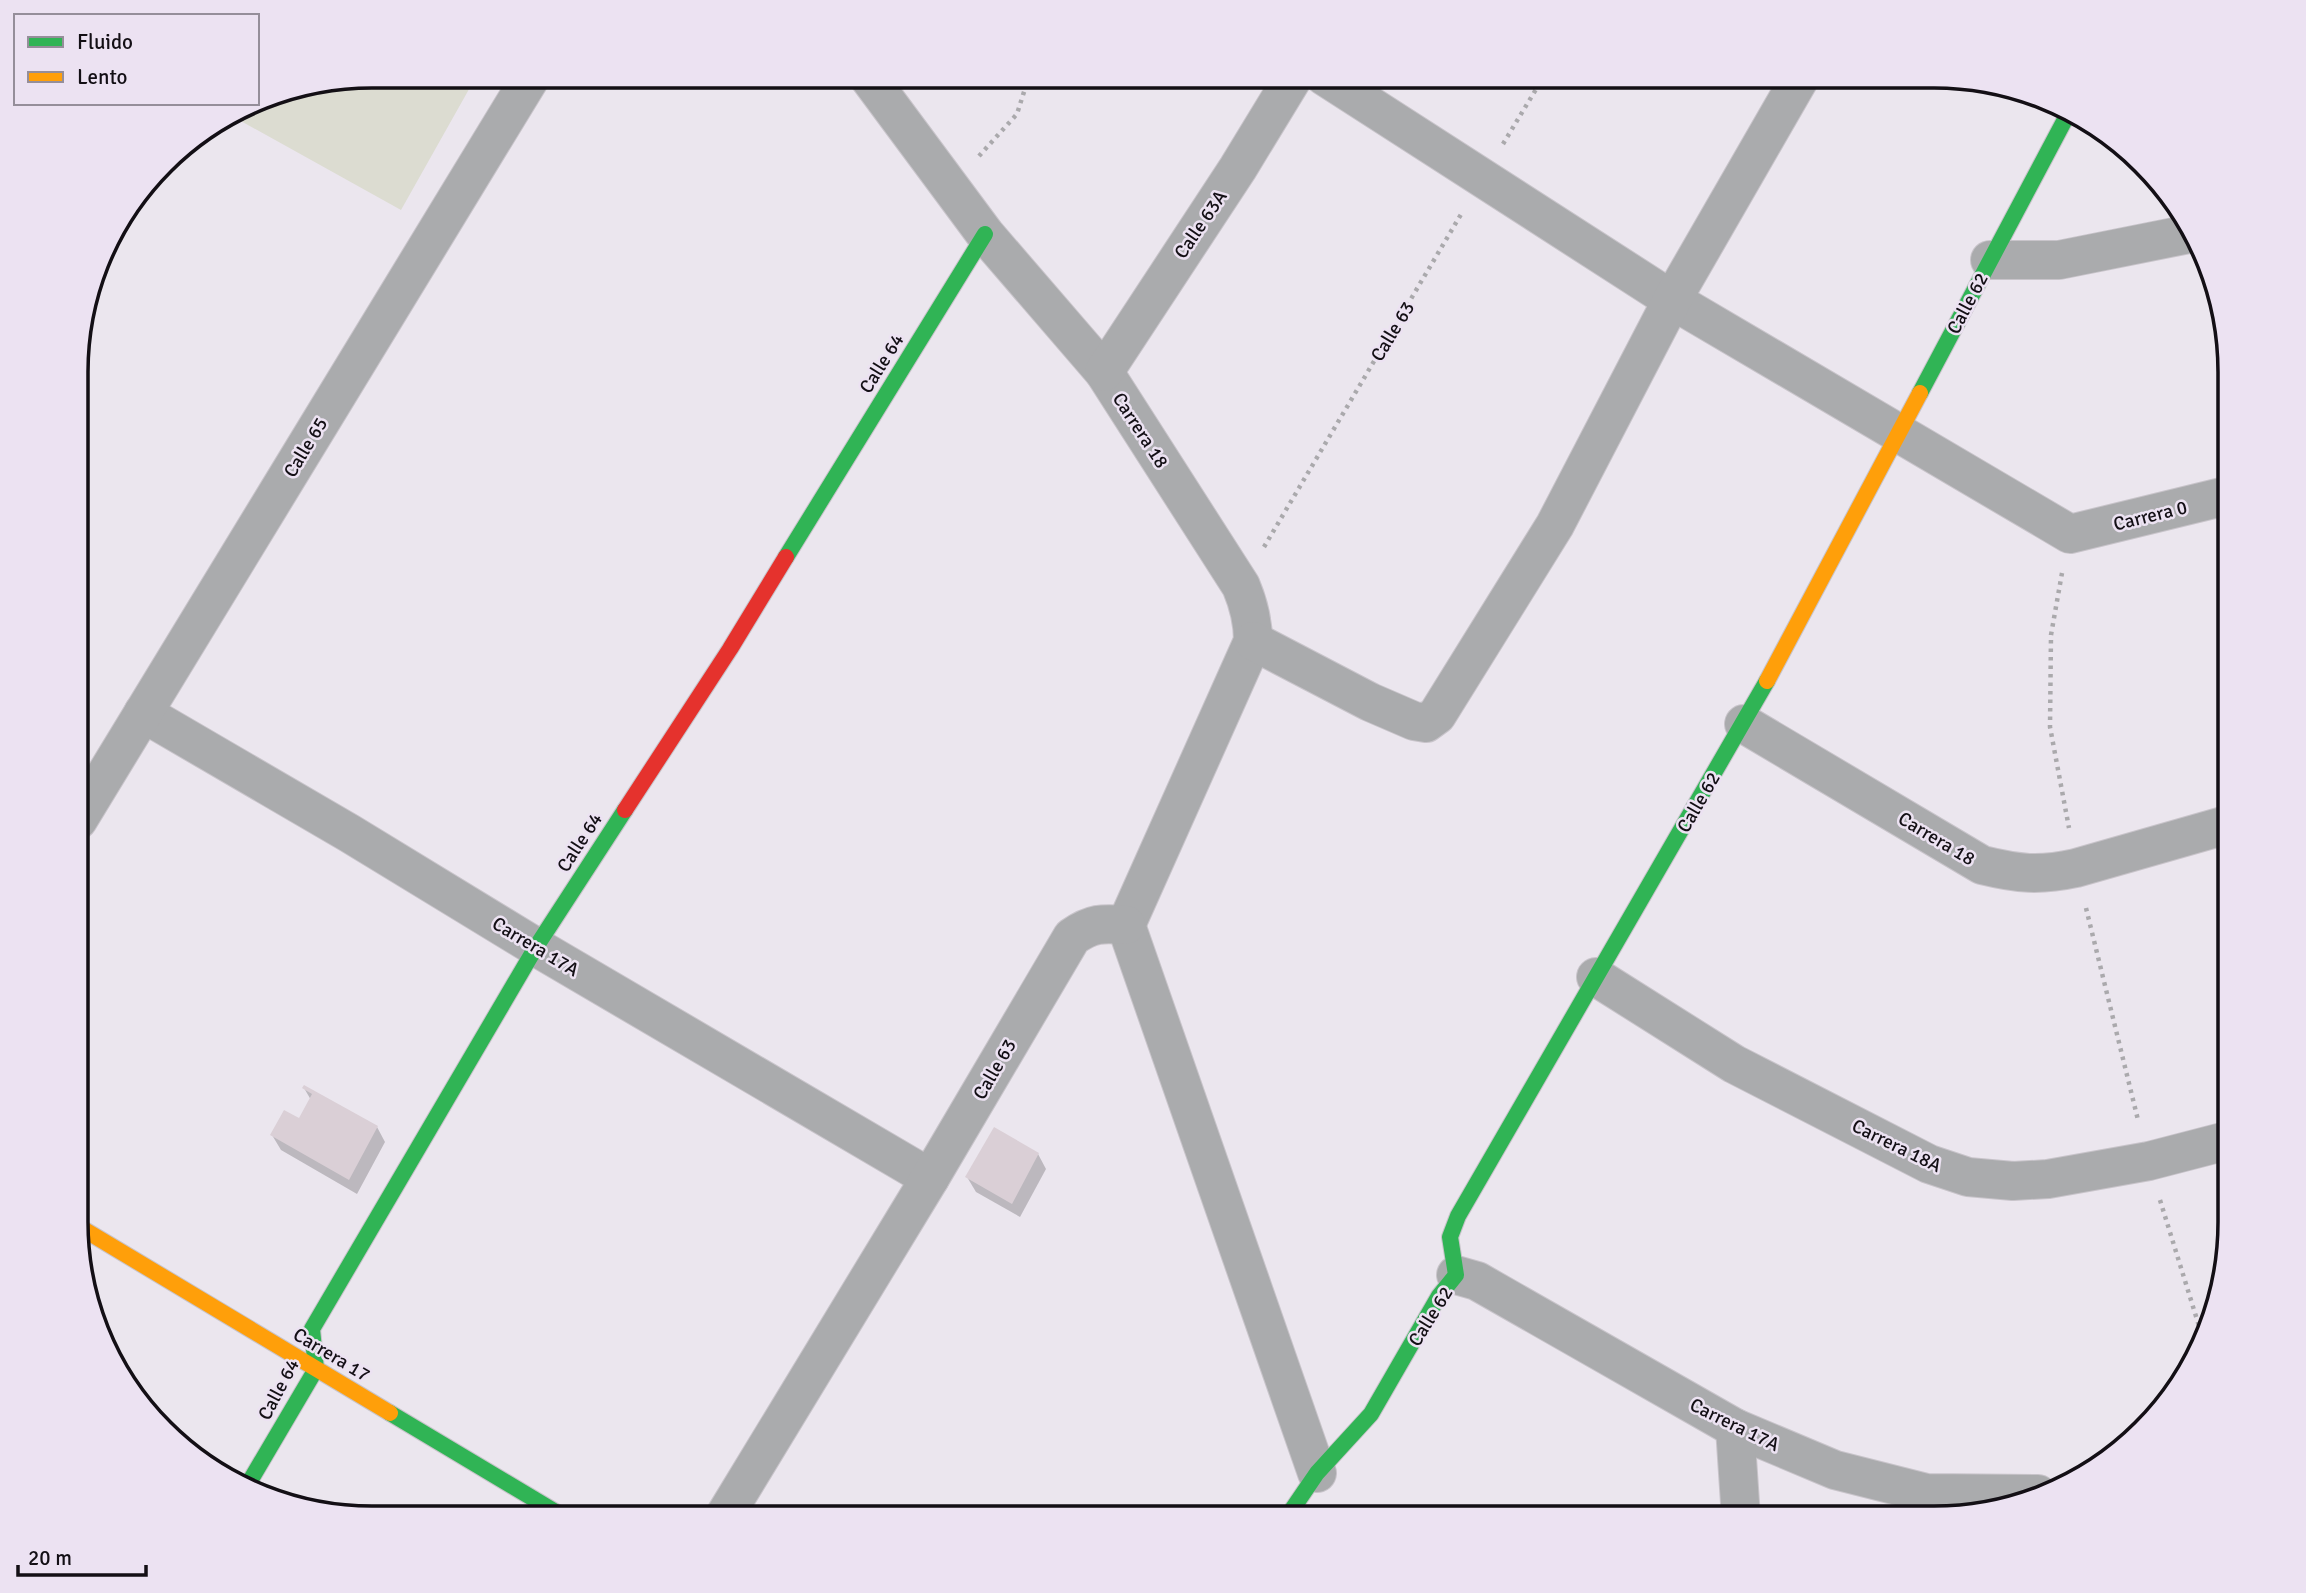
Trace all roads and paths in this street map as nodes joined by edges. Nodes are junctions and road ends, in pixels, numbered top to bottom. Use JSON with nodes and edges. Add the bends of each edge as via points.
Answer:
{"nodes":[{"id":1,"x":524,"y":88,"type":"edge"},
{"id":2,"x":877,"y":88,"type":"edge"},
{"id":3,"x":1025,"y":88,"type":"edge"},
{"id":4,"x":1287,"y":88,"type":"edge"},
{"id":5,"x":1343,"y":88,"type":"edge"},
{"id":6,"x":1537,"y":88,"type":"edge"},
{"id":7,"x":1794,"y":88,"type":"edge"},
{"id":8,"x":2065,"y":119,"type":"edge"},
{"id":9,"x":988,"y":146,"type":"dead end"},
{"id":10,"x":1482,"y":178,"type":"junction"},
{"id":11,"x":985,"y":234,"type":"junction"},
{"id":12,"x":2184,"y":235,"type":"edge"},
{"id":13,"x":1990,"y":260,"type":"junction"},
{"id":14,"x":1672,"y":300,"type":"junction"},
{"id":15,"x":1104,"y":372,"type":"junction"},
{"id":16,"x":1899,"y":435,"type":"junction"},
{"id":17,"x":2218,"y":498,"type":"edge"},
{"id":18,"x":2070,"y":534,"type":"junction"},
{"id":19,"x":1241,"y":586,"type":"junction"},
{"id":20,"x":1253,"y":641,"type":"junction"},
{"id":21,"x":143,"y":713,"type":"junction"},
{"id":22,"x":1744,"y":724,"type":"junction"},
{"id":23,"x":88,"y":804,"type":"edge"},
{"id":24,"x":2218,"y":827,"type":"edge"},
{"id":25,"x":2076,"y":868,"type":"junction"},
{"id":26,"x":1126,"y":925,"type":"junction"},
{"id":27,"x":536,"y":947,"type":"junction"},
{"id":28,"x":1596,"y":977,"type":"junction"},
{"id":29,"x":2218,"y":1143,"type":"edge"},
{"id":30,"x":2148,"y":1161,"type":"junction"},
{"id":31,"x":930,"y":1178,"type":"junction"},
{"id":32,"x":88,"y":1232,"type":"edge"},
{"id":33,"x":1456,"y":1275,"type":"junction"},
{"id":34,"x":2199,"y":1325,"type":"edge"},
{"id":35,"x":316,"y":1369,"type":"junction"},
{"id":36,"x":1735,"y":1428,"type":"junction"},
{"id":37,"x":1317,"y":1474,"type":"junction"},
{"id":38,"x":251,"y":1479,"type":"edge"},
{"id":39,"x":1996,"y":1499,"type":"edge"},
{"id":40,"x":546,"y":1506,"type":"edge"},
{"id":41,"x":731,"y":1506,"type":"edge"},
{"id":42,"x":1295,"y":1506,"type":"edge"},
{"id":43,"x":1740,"y":1506,"type":"edge"},
{"id":44,"x":1929,"y":1506,"type":"edge"}],
"edges":[{"from":1,"to":21,"type":"street","name":"Calle 65"},
{"from":2,"to":11,"type":"street","name":"Carrera 18"},
{"from":3,"to":9,"type":"path","via":[[1017,114]]},
{"from":4,"to":15,"type":"street","name":"Calle 63A"},
{"from":5,"to":10,"type":"street"},
{"from":6,"to":10,"type":"path","name":"Calle 63"},
{"from":7,"to":14,"type":"street"},
{"from":8,"to":13,"type":"street","name":"Calle 62"},
{"from":10,"to":14,"type":"street"},
{"from":10,"to":19,"type":"path","name":"Calle 63"},
{"from":11,"to":15,"type":"street","name":"Carrera 18"},
{"from":11,"to":27,"type":"street","name":"Calle 64","via":[[730,649]]},
{"from":12,"to":13,"type":"street","via":[[2059,260]]},
{"from":13,"to":16,"type":"street","name":"Calle 62"},
{"from":14,"to":16,"type":"street"},
{"from":14,"to":20,"type":"street","via":[[1555,525],[1437,715],[1426,723],[1414,721]]},
{"from":15,"to":19,"type":"street","name":"Carrera 18"},
{"from":16,"to":18,"type":"street"},
{"from":16,"to":22,"type":"street","name":"Calle 62"},
{"from":17,"to":18,"type":"street","name":"Carrera 0"},
{"from":18,"to":25,"type":"path","via":[[2050,635],[2050,727]]},
{"from":19,"to":20,"type":"street","name":"Carrera 18","via":[[1253,624]]},
{"from":20,"to":26,"type":"street"},
{"from":21,"to":23,"type":"street","name":"Calle 65"},
{"from":21,"to":27,"type":"street","name":"Carrera 17A"},
{"from":22,"to":25,"type":"street","name":"Carrera 18","via":[[1982,865],[2017,873]]},
{"from":22,"to":28,"type":"street","name":"Calle 62"},
{"from":24,"to":25,"type":"street","name":"Carrera 18"},
{"from":25,"to":30,"type":"path"},
{"from":26,"to":31,"type":"street","name":"Calle 63","via":[[1088,926],[1072,937]]},
{"from":26,"to":37,"type":"street"},
{"from":27,"to":31,"type":"street","name":"Carrera 17A"},
{"from":27,"to":35,"type":"street","name":"Calle 64","via":[[312,1329]]},
{"from":28,"to":30,"type":"street","name":"Carrera 18A","via":[[1734,1064],[1929,1164],[1968,1177],[2048,1179]]},
{"from":28,"to":33,"type":"street","name":"Calle 62","via":[[1458,1216],[1450,1237]]},
{"from":29,"to":30,"type":"street","name":"Carrera 18A"},
{"from":30,"to":34,"type":"path"},
{"from":31,"to":41,"type":"street","name":"Calle 63"},
{"from":32,"to":35,"type":"street","name":"Carrera 17"},
{"from":33,"to":36,"type":"street","name":"Carrera 17A","via":[[1477,1281]]},
{"from":33,"to":37,"type":"street","name":"Calle 62","via":[[1439,1296],[1371,1414]]},
{"from":35,"to":38,"type":"street","name":"Calle 64"},
{"from":35,"to":40,"type":"street","name":"Carrera 17"},
{"from":36,"to":43,"type":"street"},
{"from":36,"to":44,"type":"street","name":"Carrera 17A"},
{"from":37,"to":42,"type":"street","name":"Calle 62"},
{"from":39,"to":44,"type":"street","name":"Carrera 17A"}]}
